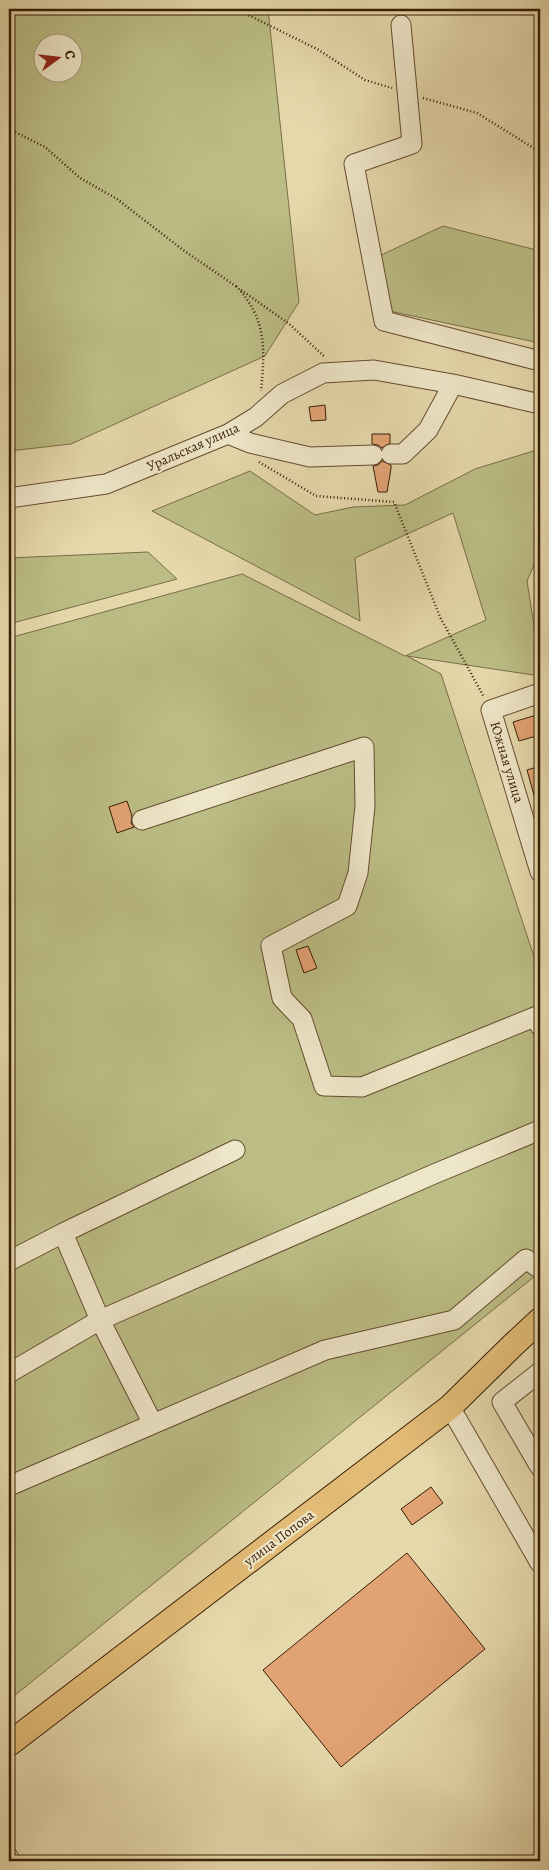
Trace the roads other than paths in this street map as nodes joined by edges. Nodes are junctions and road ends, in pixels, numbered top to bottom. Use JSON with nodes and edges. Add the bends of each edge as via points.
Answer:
{"nodes":[{"id":1,"x":401,"y":25,"type":"dead end"},
{"id":2,"x":540,"y":361,"type":"edge"},
{"id":3,"x":453,"y":384,"type":"junction"},
{"id":4,"x":540,"y":403,"type":"edge"},
{"id":5,"x":228,"y":434,"type":"junction"},
{"id":6,"x":9,"y":499,"type":"edge"},
{"id":7,"x":540,"y":693,"type":"edge"},
{"id":8,"x":142,"y":820,"type":"dead end"},
{"id":9,"x":540,"y":872,"type":"edge"},
{"id":10,"x":540,"y":1026,"type":"edge"},
{"id":11,"x":540,"y":1130,"type":"edge"},
{"id":12,"x":235,"y":1150,"type":"dead end"},
{"id":13,"x":64,"y":1233,"type":"junction"},
{"id":14,"x":9,"y":1261,"type":"edge"},
{"id":15,"x":540,"y":1269,"type":"edge"},
{"id":16,"x":100,"y":1320,"type":"junction"},
{"id":17,"x":540,"y":1320,"type":"edge"},
{"id":18,"x":9,"y":1372,"type":"edge"},
{"id":19,"x":539,"y":1375,"type":"edge"},
{"id":20,"x":450,"y":1407,"type":"junction"},
{"id":21,"x":153,"y":1424,"type":"junction"},
{"id":22,"x":540,"y":1467,"type":"edge"},
{"id":23,"x":9,"y":1486,"type":"edge"},
{"id":24,"x":540,"y":1563,"type":"edge"},
{"id":25,"x":9,"y":1744,"type":"edge"}],
"edges":[{"from":1,"to":2,"type":"street","via":[[412,144],[354,164],[384,321]]},
{"from":3,"to":4,"type":"street","name":"Уральская улица"},
{"from":3,"to":5,"type":"street","name":"Уральская улица","via":[[374,370],[323,373],[282,394],[256,417]]},
{"from":3,"to":5,"type":"street","via":[[428,430],[403,454],[310,457],[250,443]]},
{"from":5,"to":6,"type":"street","name":"Уральская улица","via":[[106,484]]},
{"from":7,"to":9,"type":"street","name":"Южная улица","via":[[491,710]]},
{"from":8,"to":10,"type":"street","via":[[364,747],[365,806],[358,873],[347,906],[271,946],[282,998],[302,1019],[324,1086],[362,1087],[537,1016]]},
{"from":11,"to":16,"type":"street"},
{"from":12,"to":13,"type":"street"},
{"from":13,"to":14,"type":"street"},
{"from":13,"to":16,"type":"street"},
{"from":15,"to":21,"type":"street","via":[[526,1259],[454,1320],[325,1350]]},
{"from":16,"to":18,"type":"street"},
{"from":16,"to":21,"type":"street"},
{"from":17,"to":20,"type":"main road","name":"улица Попова"},
{"from":19,"to":22,"type":"street","via":[[502,1402]]},
{"from":20,"to":24,"type":"street"},
{"from":20,"to":25,"type":"main road","name":"улица Попова"},
{"from":21,"to":23,"type":"street"}]}
